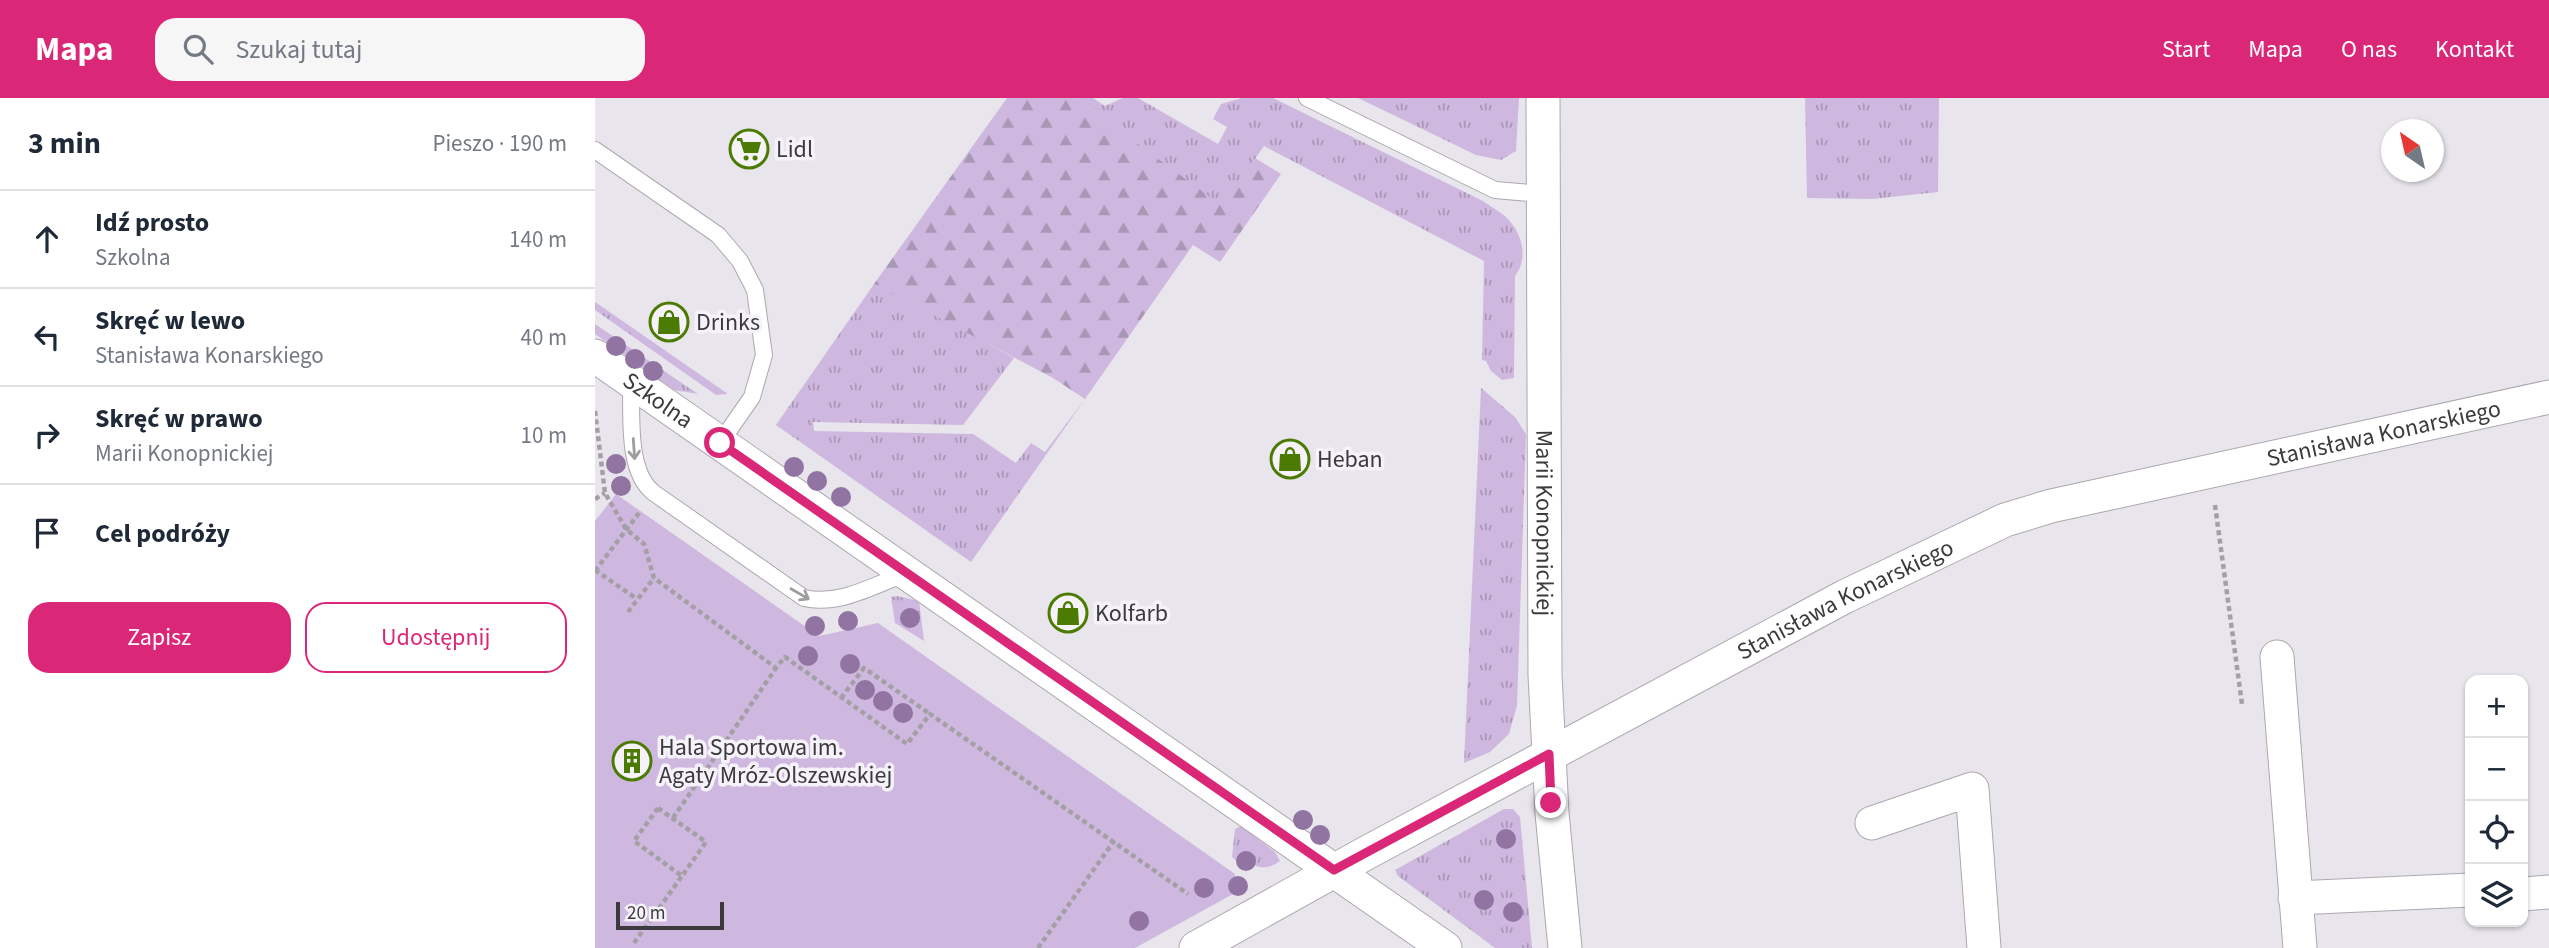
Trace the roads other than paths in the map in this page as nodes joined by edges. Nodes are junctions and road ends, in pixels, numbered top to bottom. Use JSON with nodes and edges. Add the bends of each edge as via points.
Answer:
{"nodes":[{"id":1,"x":1307,"y":98,"type":"edge"},
{"id":2,"x":1543,"y":98,"type":"edge"},
{"id":3,"x":595,"y":150,"type":"edge"},
{"id":4,"x":1542,"y":194,"type":"junction"},
{"id":5,"x":595,"y":356,"type":"edge"},
{"id":6,"x":631,"y":381,"type":"junction"},
{"id":7,"x":2549,"y":397,"type":"edge"},
{"id":8,"x":720,"y":443,"type":"junction"},
{"id":9,"x":907,"y":573,"type":"junction"},
{"id":10,"x":2277,"y":657,"type":"dead end"},
{"id":11,"x":1549,"y":754,"type":"junction"},
{"id":12,"x":1872,"y":823,"type":"dead end"},
{"id":13,"x":1334,"y":870,"type":"junction"},
{"id":14,"x":2465,"y":890,"type":"edge"},
{"id":15,"x":2549,"y":892,"type":"edge"},
{"id":16,"x":2528,"y":894,"type":"edge"},
{"id":17,"x":2295,"y":898,"type":"junction"},
{"id":18,"x":1196,"y":948,"type":"edge"},
{"id":19,"x":1445,"y":948,"type":"edge"},
{"id":20,"x":1565,"y":948,"type":"edge"},
{"id":21,"x":1984,"y":948,"type":"edge"},
{"id":22,"x":2300,"y":948,"type":"edge"}],
"edges":[{"from":1,"to":4,"type":"lane","via":[[1495,190]]},
{"from":2,"to":4,"type":"street","name":"Marii Konopnickiej"},
{"from":3,"to":8,"type":"lane","via":[[718,235],[740,261],[755,290],[762,366],[752,397]]},
{"from":4,"to":11,"type":"street","name":"Marii Konopnickiej"},
{"from":5,"to":6,"type":"street","name":"Szkolna"},
{"from":6,"to":8,"type":"street","name":"Szkolna"},
{"from":6,"to":9,"type":"lane","one_way":true,"via":[[635,460],[643,482],[804,598],[839,600]]},
{"from":7,"to":11,"type":"street","name":"Stanisława Konarskiego","via":[[2005,520],[1844,597]]},
{"from":8,"to":9,"type":"street","name":"Szkolna"},
{"from":9,"to":13,"type":"street","name":"Szkolna"},
{"from":10,"to":17,"type":"street"},
{"from":11,"to":13,"type":"street","name":"Stanisława Konarskiego"},
{"from":11,"to":20,"type":"street","name":"Marii Konopnickiej"},
{"from":12,"to":21,"type":"street","via":[[1972,789]]},
{"from":13,"to":18,"type":"street","name":"Stanisława Konarskiego"},
{"from":13,"to":19,"type":"street","name":"Szkolna"},
{"from":14,"to":17,"type":"street"},
{"from":15,"to":16,"type":"street"},
{"from":17,"to":22,"type":"street"}]}
